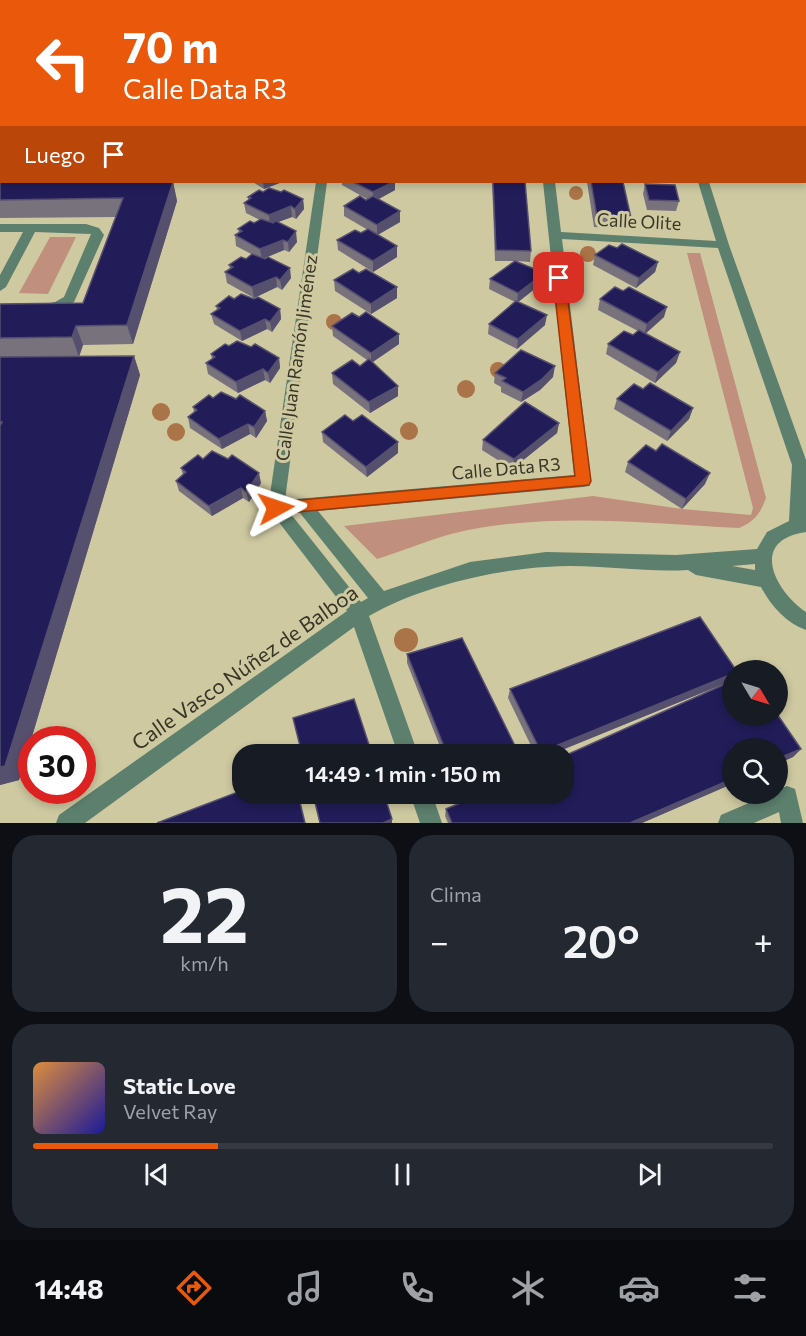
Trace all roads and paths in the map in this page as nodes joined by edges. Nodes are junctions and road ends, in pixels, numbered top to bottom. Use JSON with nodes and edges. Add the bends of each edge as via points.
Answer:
{"nodes":[{"id":1,"x":321,"y":183,"type":"edge"},
{"id":2,"x":549,"y":183,"type":"edge"},
{"id":3,"x":704,"y":183,"type":"edge"},
{"id":4,"x":0,"y":228,"type":"edge"},
{"id":5,"x":31,"y":228,"type":"junction"},
{"id":6,"x":554,"y":235,"type":"junction"},
{"id":7,"x":723,"y":245,"type":"junction"},
{"id":8,"x":0,"y":287,"type":"edge"},
{"id":9,"x":35,"y":308,"type":"edge"},
{"id":10,"x":803,"y":471,"type":"edge"},
{"id":11,"x":304,"y":506,"type":"junction"},
{"id":12,"x":276,"y":508,"type":"junction"},
{"id":13,"x":801,"y":525,"type":"edge"},
{"id":14,"x":763,"y":556,"type":"junction"},
{"id":15,"x":676,"y":563,"type":"junction"},
{"id":16,"x":767,"y":580,"type":"junction"},
{"id":17,"x":381,"y":600,"type":"junction"},
{"id":18,"x":359,"y":613,"type":"junction"},
{"id":19,"x":806,"y":622,"type":"edge"},
{"id":20,"x":405,"y":744,"type":"edge"},
{"id":21,"x":424,"y":804,"type":"edge"},
{"id":22,"x":67,"y":823,"type":"edge"},
{"id":23,"x":431,"y":823,"type":"edge"},
{"id":24,"x":729,"y":823,"type":"edge"},
{"id":25,"x":792,"y":823,"type":"edge"}],
"edges":[{"from":1,"to":12,"type":"street","name":"Calle Juan Ramón Jiménez"},
{"from":2,"to":6,"type":"street","name":"Calle Data R3"},
{"from":3,"to":7,"type":"street"},
{"from":4,"to":5,"type":"street"},
{"from":5,"to":8,"type":"street"},
{"from":5,"to":9,"type":"street","via":[[86,228],[98,235],[69,299],[59,305]]},
{"from":6,"to":7,"type":"street","name":"Calle Olite"},
{"from":6,"to":11,"type":"street","name":"Calle Data R3","via":[[583,481]]},
{"from":7,"to":10,"type":"street"},
{"from":10,"to":13,"type":"street"},
{"from":11,"to":12,"type":"street","name":"Calle Data R3"},
{"from":11,"to":17,"type":"street"},
{"from":12,"to":18,"type":"street"},
{"from":13,"to":14,"type":"street","via":[[780,531],[768,541]]},
{"from":14,"to":15,"type":"street","name":"Calle Vasco Núñez de Balboa"},
{"from":14,"to":16,"type":"street"},
{"from":15,"to":16,"type":"street","name":"Calle Vasco Núñez de Balboa"},
{"from":15,"to":17,"type":"street","name":"Calle Vasco Núñez de Balboa","via":[[546,559],[470,570]]},
{"from":16,"to":19,"type":"street","via":[[786,608]]},
{"from":17,"to":18,"type":"street","name":"Calle Vasco Núñez de Balboa"},
{"from":18,"to":20,"type":"street"},
{"from":18,"to":22,"type":"street","name":"Calle Vasco Núñez de Balboa"},
{"from":21,"to":23,"type":"street"},
{"from":24,"to":25,"type":"street","via":[[787,797]]}]}
